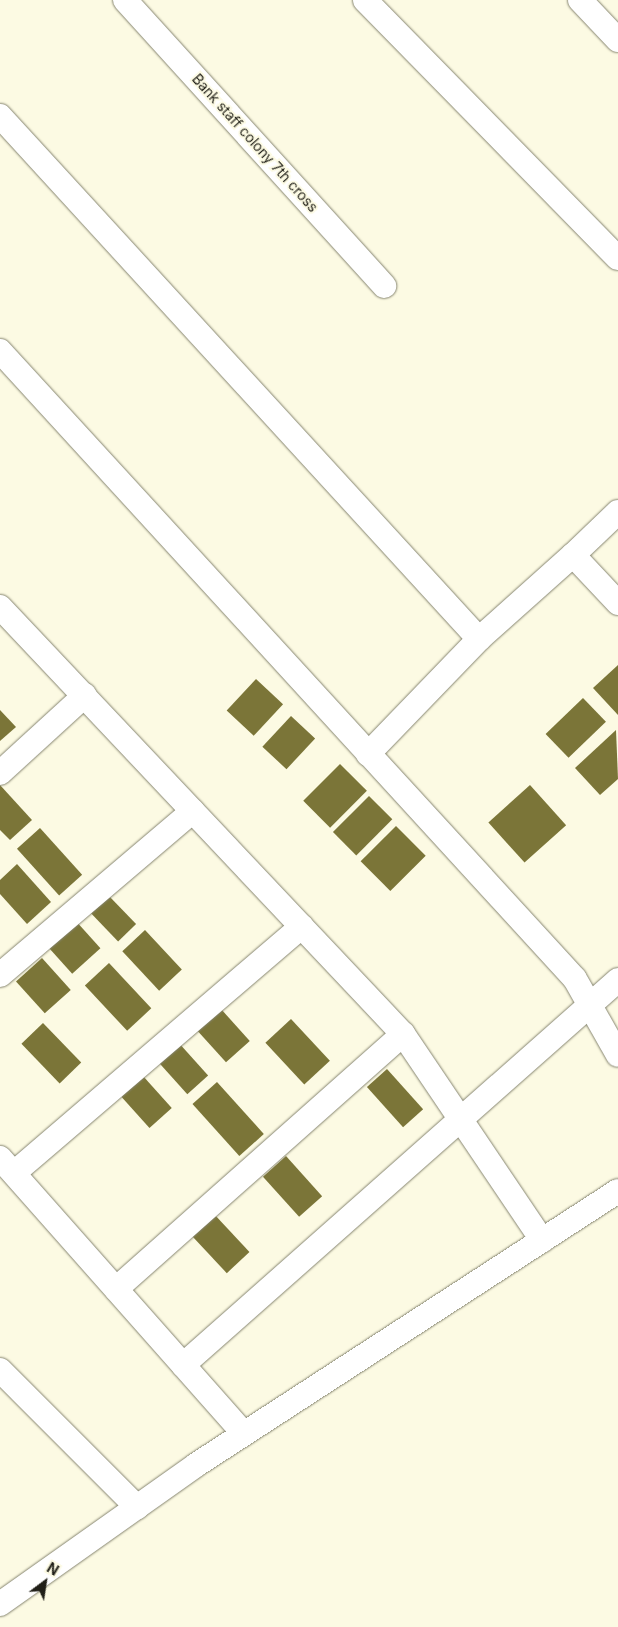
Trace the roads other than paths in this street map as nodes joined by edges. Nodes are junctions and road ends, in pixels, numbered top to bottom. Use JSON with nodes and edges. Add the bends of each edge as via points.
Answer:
{"nodes":[{"id":1,"x":125,"y":0,"type":"edge"},
{"id":2,"x":365,"y":0,"type":"edge"},
{"id":3,"x":580,"y":0,"type":"edge"},
{"id":4,"x":618,"y":40,"type":"edge"},
{"id":5,"x":0,"y":116,"type":"edge"},
{"id":6,"x":618,"y":258,"type":"edge"},
{"id":7,"x":384,"y":286,"type":"dead end"},
{"id":8,"x":0,"y":352,"type":"edge"},
{"id":9,"x":618,"y":512,"type":"edge"},
{"id":10,"x":573,"y":555,"type":"junction"},
{"id":11,"x":618,"y":603,"type":"edge"},
{"id":12,"x":0,"y":607,"type":"edge"},
{"id":13,"x":479,"y":639,"type":"junction"},
{"id":14,"x":85,"y":695,"type":"junction"},
{"id":15,"x":368,"y":754,"type":"junction"},
{"id":16,"x":0,"y":772,"type":"edge"},
{"id":17,"x":193,"y":811,"type":"junction"},
{"id":18,"x":302,"y":926,"type":"junction"},
{"id":19,"x":0,"y":975,"type":"edge"},
{"id":20,"x":618,"y":980,"type":"edge"},
{"id":21,"x":590,"y":1006,"type":"junction"},
{"id":22,"x":403,"y":1034,"type":"junction"},
{"id":23,"x":618,"y":1055,"type":"edge"},
{"id":24,"x":462,"y":1122,"type":"junction"},
{"id":25,"x":7,"y":1166,"type":"edge"},
{"id":26,"x":618,"y":1191,"type":"edge"},
{"id":27,"x":542,"y":1240,"type":"junction"},
{"id":28,"x":116,"y":1289,"type":"junction"},
{"id":29,"x":183,"y":1365,"type":"junction"},
{"id":30,"x":0,"y":1370,"type":"edge"},
{"id":31,"x":244,"y":1434,"type":"junction"},
{"id":32,"x":137,"y":1507,"type":"junction"},
{"id":33,"x":0,"y":1604,"type":"edge"}],
"edges":[{"from":1,"to":7,"type":"street","name":"Bank staff colony 7th cross"},
{"from":2,"to":6,"type":"street"},
{"from":3,"to":4,"type":"street"},
{"from":5,"to":13,"type":"street"},
{"from":8,"to":15,"type":"street"},
{"from":9,"to":10,"type":"street"},
{"from":10,"to":11,"type":"street"},
{"from":10,"to":13,"type":"street"},
{"from":12,"to":14,"type":"street"},
{"from":13,"to":15,"type":"street"},
{"from":14,"to":16,"type":"street"},
{"from":14,"to":17,"type":"street"},
{"from":15,"to":21,"type":"street","via":[[575,978]]},
{"from":17,"to":18,"type":"street"},
{"from":17,"to":19,"type":"street"},
{"from":18,"to":22,"type":"street"},
{"from":18,"to":25,"type":"street"},
{"from":20,"to":21,"type":"street"},
{"from":21,"to":23,"type":"street"},
{"from":21,"to":24,"type":"street"},
{"from":22,"to":24,"type":"street"},
{"from":22,"to":28,"type":"street"},
{"from":24,"to":27,"type":"street"},
{"from":24,"to":29,"type":"street"},
{"from":25,"to":28,"type":"street"},
{"from":26,"to":27,"type":"street"},
{"from":27,"to":31,"type":"street"},
{"from":28,"to":29,"type":"street"},
{"from":29,"to":31,"type":"street"},
{"from":30,"to":32,"type":"street"},
{"from":31,"to":32,"type":"street"},
{"from":32,"to":33,"type":"street"}]}
